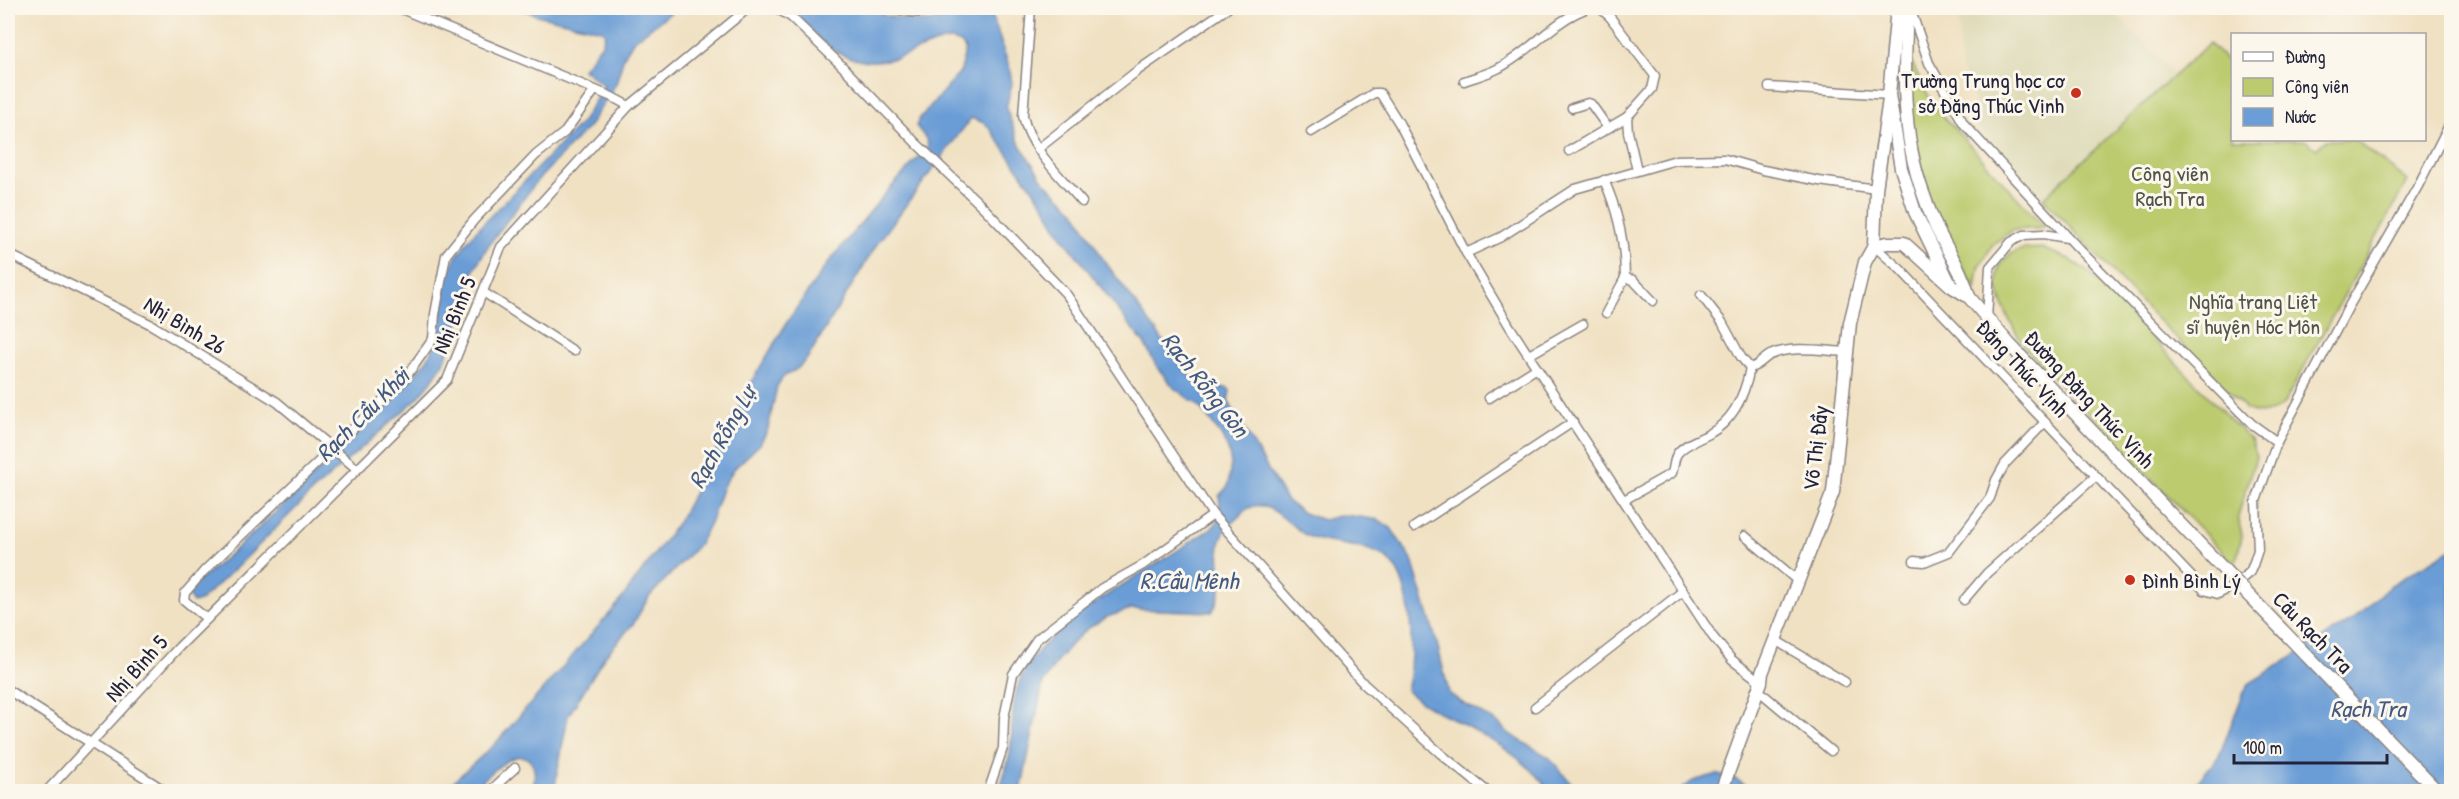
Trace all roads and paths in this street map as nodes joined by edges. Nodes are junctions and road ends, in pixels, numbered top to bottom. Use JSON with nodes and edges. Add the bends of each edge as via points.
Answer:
{"nodes":[{"id":1,"x":399,"y":8,"type":"edge"},
{"id":2,"x":776,"y":8,"type":"edge"},
{"id":3,"x":887,"y":8,"type":"edge"},
{"id":4,"x":939,"y":8,"type":"edge"},
{"id":5,"x":1031,"y":8,"type":"edge"},
{"id":6,"x":1228,"y":8,"type":"edge"},
{"id":7,"x":1588,"y":8,"type":"edge"},
{"id":8,"x":1600,"y":8,"type":"edge"},
{"id":9,"x":1897,"y":8,"type":"edge"},
{"id":10,"x":1908,"y":8,"type":"edge"},
{"id":11,"x":748,"y":9,"type":"edge"},
{"id":12,"x":1464,"y":81,"type":"dead end"},
{"id":13,"x":1769,"y":87,"type":"dead end"},
{"id":14,"x":597,"y":91,"type":"junction"},
{"id":15,"x":1889,"y":95,"type":"junction"},
{"id":16,"x":629,"y":106,"type":"junction"},
{"id":17,"x":1572,"y":108,"type":"dead end"},
{"id":18,"x":1627,"y":117,"type":"junction"},
{"id":19,"x":2451,"y":125,"type":"edge"},
{"id":20,"x":1608,"y":129,"type":"junction"},
{"id":21,"x":1311,"y":132,"type":"dead end"},
{"id":22,"x":1039,"y":148,"type":"junction"},
{"id":23,"x":1569,"y":151,"type":"dead end"},
{"id":24,"x":1637,"y":170,"type":"junction"},
{"id":25,"x":1604,"y":180,"type":"junction"},
{"id":26,"x":1876,"y":189,"type":"junction"},
{"id":27,"x":1083,"y":202,"type":"dead end"},
{"id":28,"x":2068,"y":238,"type":"junction"},
{"id":29,"x":1874,"y":246,"type":"junction"},
{"id":30,"x":1466,"y":253,"type":"junction"},
{"id":31,"x":8,"y":254,"type":"edge"},
{"id":32,"x":1625,"y":278,"type":"junction"},
{"id":33,"x":1951,"y":286,"type":"junction"},
{"id":34,"x":483,"y":291,"type":"junction"},
{"id":35,"x":1701,"y":295,"type":"dead end"},
{"id":36,"x":1969,"y":297,"type":"junction"},
{"id":37,"x":1653,"y":301,"type":"dead end"},
{"id":38,"x":1606,"y":313,"type":"dead end"},
{"id":39,"x":1988,"y":319,"type":"junction"},
{"id":40,"x":1582,"y":324,"type":"dead end"},
{"id":41,"x":574,"y":351,"type":"dead end"},
{"id":42,"x":1847,"y":352,"type":"junction"},
{"id":43,"x":1529,"y":355,"type":"junction"},
{"id":44,"x":1537,"y":368,"type":"junction"},
{"id":45,"x":1750,"y":368,"type":"junction"},
{"id":46,"x":1489,"y":398,"type":"dead end"},
{"id":47,"x":1573,"y":422,"type":"junction"},
{"id":48,"x":2045,"y":422,"type":"junction"},
{"id":49,"x":2277,"y":442,"type":"junction"},
{"id":50,"x":334,"y":448,"type":"junction"},
{"id":51,"x":355,"y":467,"type":"junction"},
{"id":52,"x":2096,"y":476,"type":"junction"},
{"id":53,"x":1624,"y":500,"type":"junction"},
{"id":54,"x":1215,"y":517,"type":"junction"},
{"id":55,"x":1414,"y":527,"type":"dead end"},
{"id":56,"x":2183,"y":527,"type":"joint"},
{"id":57,"x":1745,"y":536,"type":"dead end"},
{"id":58,"x":1914,"y":561,"type":"dead end"},
{"id":59,"x":1799,"y":582,"type":"junction"},
{"id":60,"x":1683,"y":591,"type":"junction"},
{"id":61,"x":1964,"y":600,"type":"dead end"},
{"id":62,"x":207,"y":619,"type":"junction"},
{"id":63,"x":1775,"y":640,"type":"junction"},
{"id":64,"x":1845,"y":681,"type":"dead end"},
{"id":65,"x":1759,"y":686,"type":"junction"},
{"id":66,"x":8,"y":690,"type":"edge"},
{"id":67,"x":1535,"y":707,"type":"dead end"},
{"id":68,"x":91,"y":743,"type":"junction"},
{"id":69,"x":1831,"y":752,"type":"dead end"},
{"id":70,"x":515,"y":768,"type":"dead end"},
{"id":71,"x":46,"y":792,"type":"edge"},
{"id":72,"x":167,"y":792,"type":"edge"},
{"id":73,"x":489,"y":792,"type":"edge"},
{"id":74,"x":988,"y":792,"type":"edge"},
{"id":75,"x":1488,"y":792,"type":"edge"},
{"id":76,"x":1721,"y":792,"type":"edge"},
{"id":77,"x":2438,"y":792,"type":"edge"}],
"edges":[{"from":1,"to":14,"type":"street"},
{"from":2,"to":54,"type":"street","via":[[807,32],[1067,295]]},
{"from":3,"to":4,"type":"street","via":[[910,13]]},
{"from":5,"to":22,"type":"street","via":[[1023,116]]},
{"from":6,"to":22,"type":"street","via":[[1137,71]]},
{"from":7,"to":12,"type":"street","via":[[1564,17],[1499,68]]},
{"from":8,"to":18,"type":"street","via":[[1655,76],[1652,89]]},
{"from":9,"to":15,"type":"main road"},
{"from":10,"to":28,"type":"street","via":[[1929,63],[1964,124]]},
{"from":10,"to":36,"type":"main road","name":"Đường Đặng Thúc Vịnh","via":[[1904,74],[1909,139],[1925,199],[1964,276]]},
{"from":11,"to":16,"type":"street","name":"Nhị Bình 5"},
{"from":13,"to":15,"type":"street"},
{"from":14,"to":16,"type":"street"},
{"from":14,"to":50,"type":"street","via":[[565,132],[536,155],[446,255],[433,339],[403,381]]},
{"from":15,"to":26,"type":"main road","name":"Võ Thị Đầy"},
{"from":15,"to":33,"type":"main road","via":[[1901,168],[1915,212]]},
{"from":16,"to":34,"type":"street","name":"Nhị Bình 5","via":[[501,247]]},
{"from":17,"to":20,"type":"street","via":[[1590,104]]},
{"from":18,"to":20,"type":"street"},
{"from":18,"to":24,"type":"street"},
{"from":19,"to":49,"type":"street"},
{"from":20,"to":23,"type":"street"},
{"from":21,"to":30,"type":"street","via":[[1380,93]]},
{"from":22,"to":27,"type":"street"},
{"from":24,"to":25,"type":"street"},
{"from":24,"to":26,"type":"street","via":[[1676,160],[1725,159],[1763,170]]},
{"from":25,"to":30,"type":"street","via":[[1575,189],[1501,237]]},
{"from":25,"to":32,"type":"street","via":[[1616,206],[1625,253]]},
{"from":26,"to":29,"type":"main road","name":"Võ Thị Đầy"},
{"from":28,"to":39,"type":"street","via":[[2024,235],[2011,242],[1990,267]]},
{"from":28,"to":49,"type":"street","via":[[2252,424]]},
{"from":29,"to":33,"type":"main road","via":[[1904,243]]},
{"from":29,"to":42,"type":"main road","name":"Võ Thị Đầy","via":[[1864,262]]},
{"from":29,"to":48,"type":"street","name":"Đặng Thúc Vịnh"},
{"from":30,"to":43,"type":"street"},
{"from":31,"to":50,"type":"street","name":"Nhị Bình 26","via":[[150,324],[277,402]]},
{"from":32,"to":37,"type":"street"},
{"from":32,"to":38,"type":"street"},
{"from":33,"to":36,"type":"main road","name":"Đường Đặng Thúc Vịnh"},
{"from":34,"to":41,"type":"street"},
{"from":34,"to":51,"type":"street","name":"Nhị Bình 5","via":[[447,380]]},
{"from":35,"to":45,"type":"street"},
{"from":36,"to":39,"type":"main road","name":"Đường Đặng Thúc Vịnh"},
{"from":39,"to":56,"type":"main road","name":"Đường Đặng Thúc Vịnh"},
{"from":40,"to":43,"type":"street"},
{"from":42,"to":45,"type":"street","via":[[1785,350]]},
{"from":42,"to":59,"type":"main road","name":"Võ Thị Đầy","via":[[1833,492]]},
{"from":43,"to":44,"type":"street"},
{"from":44,"to":46,"type":"street"},
{"from":44,"to":47,"type":"street"},
{"from":45,"to":53,"type":"street","via":[[1739,404],[1725,421],[1676,455],[1672,473]]},
{"from":47,"to":53,"type":"street"},
{"from":47,"to":55,"type":"street"},
{"from":48,"to":52,"type":"street","name":"Đặng Thúc Vịnh"},
{"from":48,"to":58,"type":"street","via":[[2005,465],[1990,498],[1949,552],[1924,562]]},
{"from":49,"to":52,"type":"street","name":"Đặng Thúc Vịnh","via":[[2256,501],[2258,550],[2250,573],[2218,594],[2204,590]]},
{"from":50,"to":51,"type":"street","name":"Nhị Bình 26"},
{"from":50,"to":62,"type":"street","via":[[184,593],[184,600]]},
{"from":51,"to":62,"type":"street","name":"Nhị Bình 5"},
{"from":52,"to":61,"type":"street","via":[[1987,573]]},
{"from":53,"to":60,"type":"street"},
{"from":54,"to":74,"type":"street","via":[[1102,588],[1037,639],[1013,674],[1004,718],[1003,748]]},
{"from":54,"to":75,"type":"street","via":[[1364,684]]},
{"from":56,"to":77,"type":"main road","name":"Cầu Rạch Tra","bridge":true},
{"from":57,"to":59,"type":"street"},
{"from":59,"to":63,"type":"main road","name":"Võ Thị Đầy"},
{"from":60,"to":65,"type":"street","via":[[1713,637]]},
{"from":60,"to":67,"type":"street"},
{"from":62,"to":68,"type":"street","name":"Nhị Bình 5"},
{"from":63,"to":64,"type":"street"},
{"from":63,"to":65,"type":"main road","name":"Võ Thị Đầy"},
{"from":65,"to":69,"type":"street"},
{"from":65,"to":76,"type":"main road","name":"Võ Thị Đầy"},
{"from":66,"to":68,"type":"street"},
{"from":68,"to":71,"type":"street","name":"Nhị Bình 5"},
{"from":68,"to":72,"type":"street"},
{"from":70,"to":73,"type":"street"}]}
